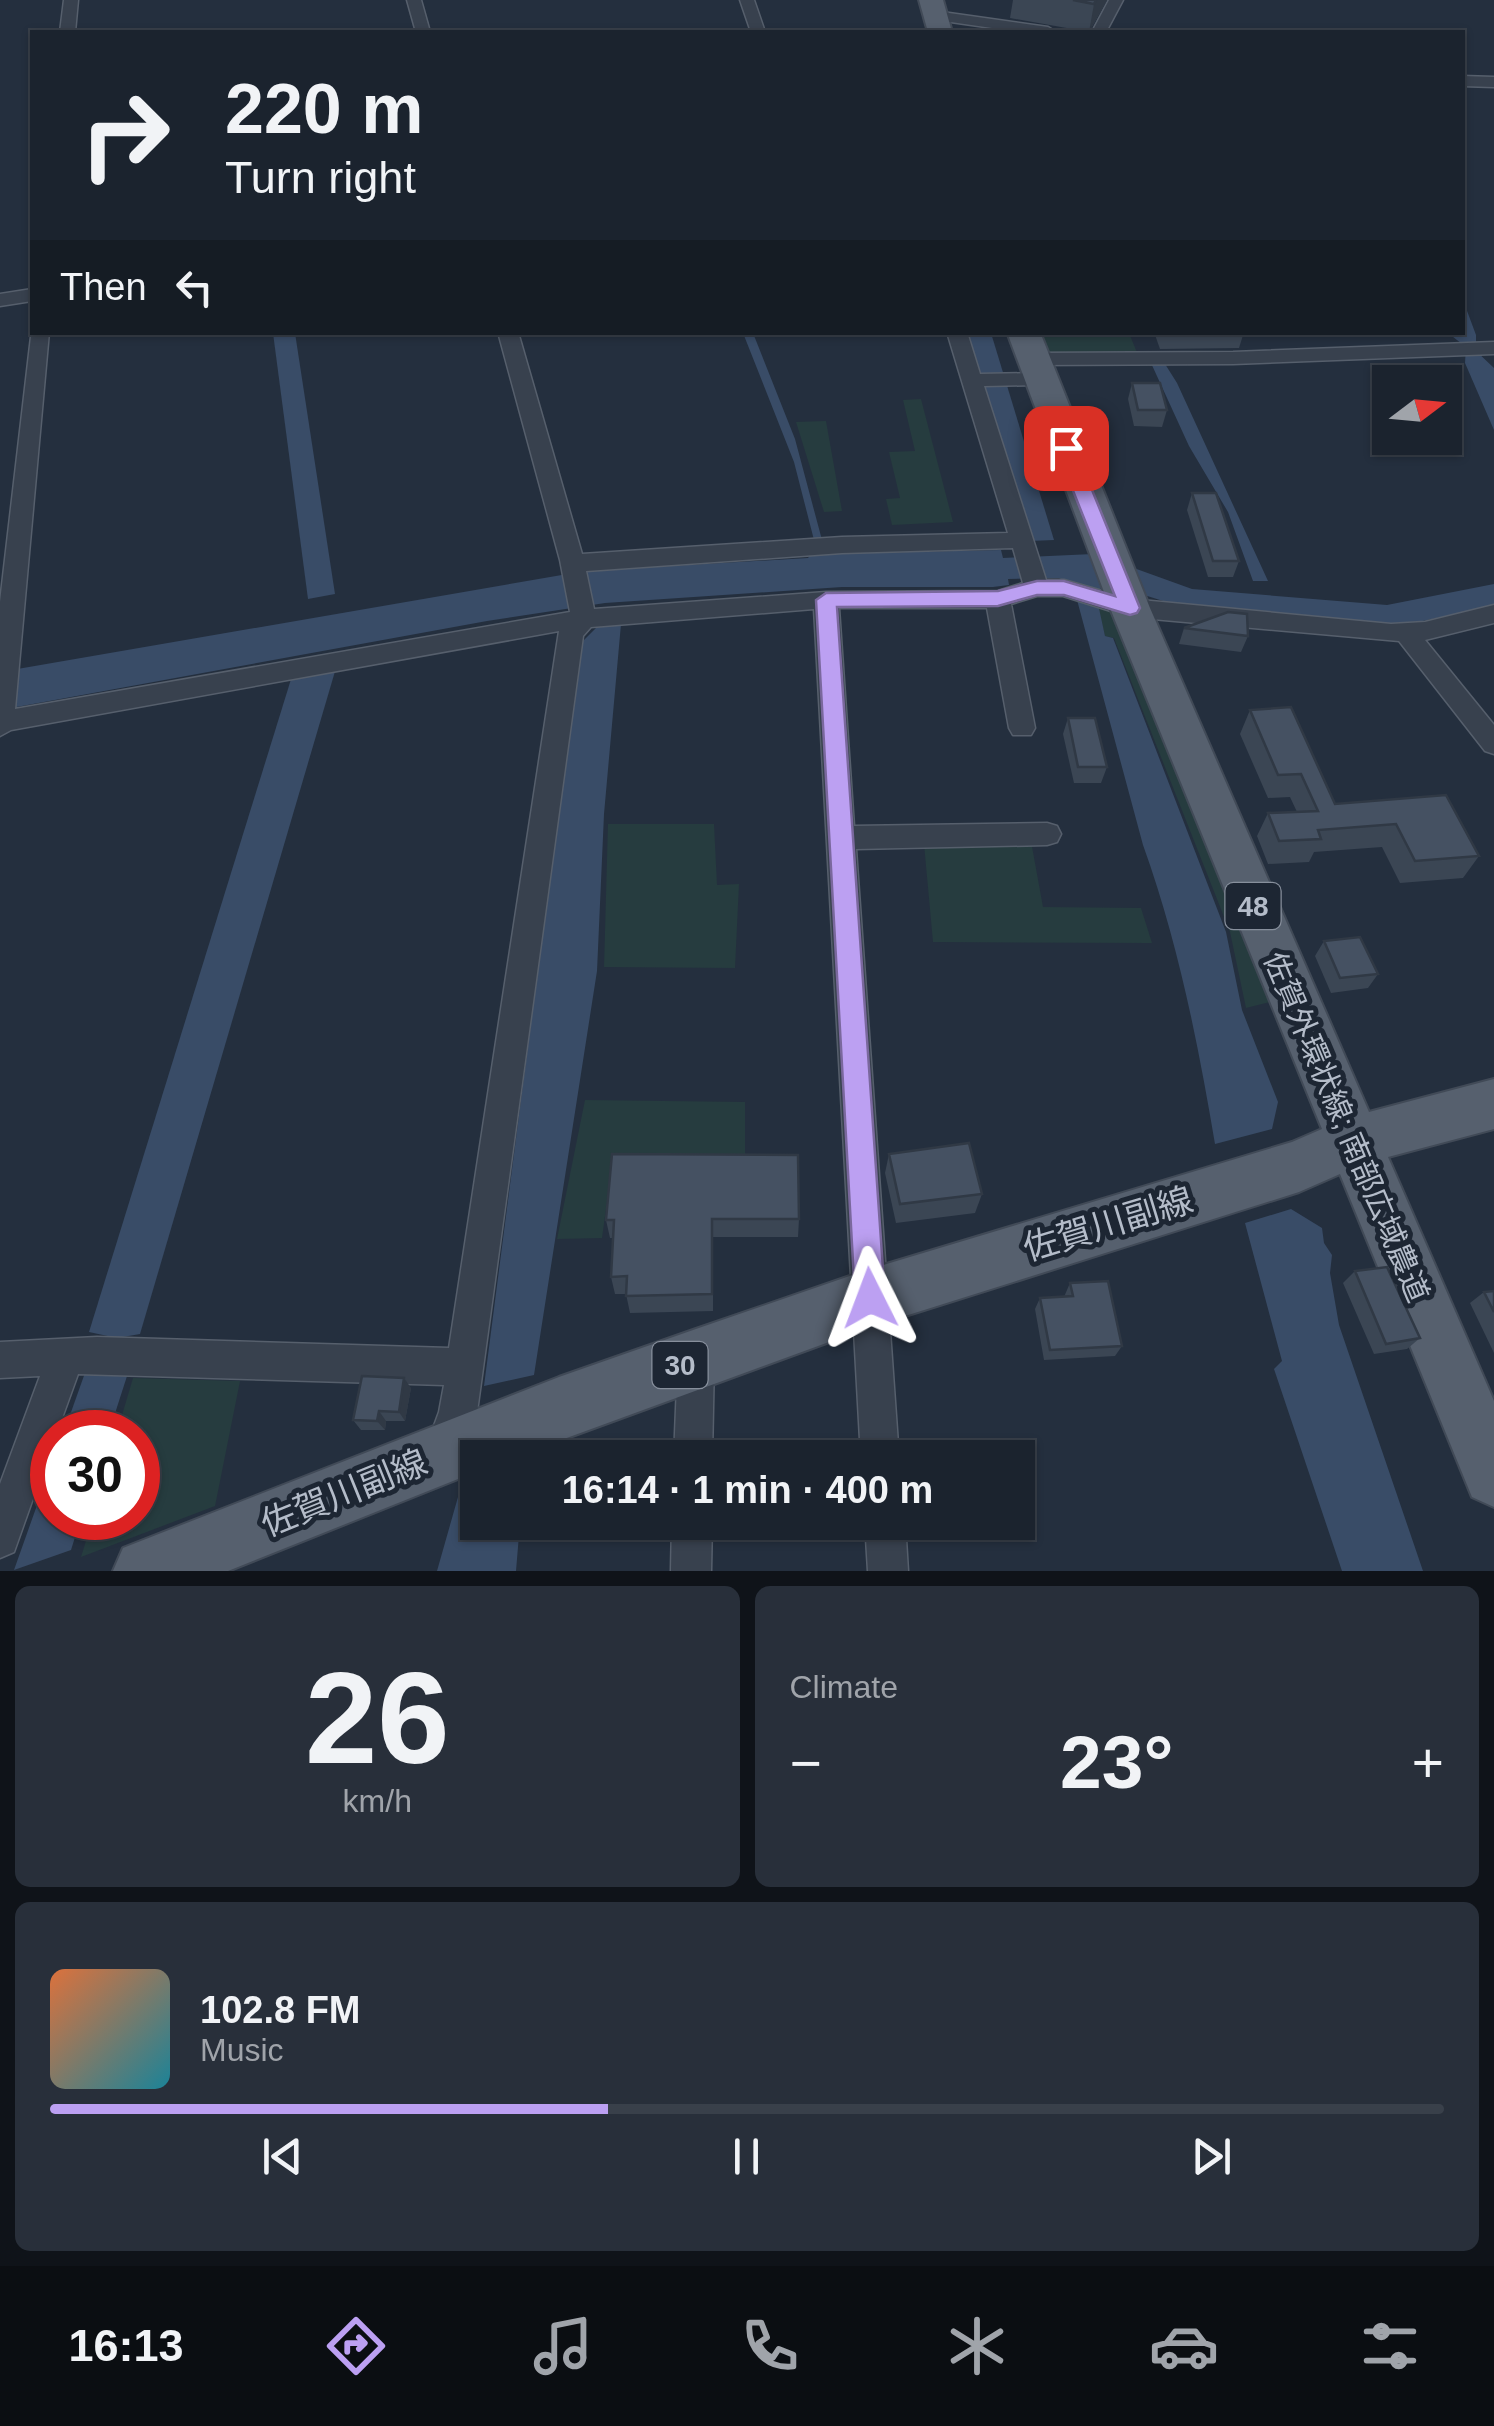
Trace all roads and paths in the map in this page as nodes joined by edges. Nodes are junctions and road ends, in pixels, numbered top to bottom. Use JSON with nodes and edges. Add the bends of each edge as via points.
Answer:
{"nodes":[{"id":1,"x":71,"y":0,"type":"edge"},
{"id":2,"x":414,"y":0,"type":"edge"},
{"id":3,"x":747,"y":0,"type":"edge"},
{"id":4,"x":1116,"y":0,"type":"edge"},
{"id":5,"x":936,"y":16,"type":"edge"},
{"id":6,"x":68,"y":30,"type":"edge"},
{"id":7,"x":422,"y":30,"type":"edge"},
{"id":8,"x":757,"y":30,"type":"edge"},
{"id":9,"x":1034,"y":30,"type":"edge"},
{"id":10,"x":1100,"y":30,"type":"edge"},
{"id":11,"x":1465,"y":80,"type":"edge"},
{"id":12,"x":1494,"y":82,"type":"edge"},
{"id":13,"x":30,"y":295,"type":"edge"},
{"id":14,"x":0,"y":300,"type":"edge"},
{"id":15,"x":38,"y":335,"type":"edge"},
{"id":16,"x":509,"y":335,"type":"edge"},
{"id":17,"x":958,"y":335,"type":"edge"},
{"id":18,"x":1245,"y":335,"type":"edge"},
{"id":19,"x":1479,"y":349,"type":"edge"},
{"id":20,"x":1254,"y":356,"type":"junction"},
{"id":21,"x":1026,"y":363,"type":"edge"},
{"id":22,"x":973,"y":380,"type":"junction"},
{"id":23,"x":1022,"y":547,"type":"junction"},
{"id":24,"x":572,"y":560,"type":"junction"},
{"id":25,"x":1035,"y":584,"type":"junction"},
{"id":26,"x":998,"y":598,"type":"junction"},
{"id":27,"x":826,"y":600,"type":"junction"},
{"id":28,"x":1116,"y":602,"type":"junction"},
{"id":29,"x":1494,"y":614,"type":"edge"},
{"id":30,"x":584,"y":619,"type":"junction"},
{"id":31,"x":1407,"y":634,"type":"junction"},
{"id":32,"x":0,"y":723,"type":"edge"},
{"id":33,"x":1022,"y":728,"type":"dead end"},
{"id":34,"x":1494,"y":744,"type":"edge"},
{"id":35,"x":1047,"y":834,"type":"dead end"},
{"id":36,"x":842,"y":838,"type":"junction"},
{"id":37,"x":1494,"y":1104,"type":"edge"},
{"id":38,"x":1351,"y":1142,"type":"junction"},
{"id":39,"x":870,"y":1298,"type":"junction"},
{"id":40,"x":64,"y":1358,"type":"junction"},
{"id":41,"x":696,"y":1359,"type":"junction"},
{"id":42,"x":0,"y":1360,"type":"edge"},
{"id":43,"x":465,"y":1367,"type":"junction"},
{"id":44,"x":694,"y":1440,"type":"edge"},
{"id":45,"x":879,"y":1440,"type":"edge"},
{"id":46,"x":442,"y":1454,"type":"junction"},
{"id":47,"x":1494,"y":1475,"type":"edge"},
{"id":48,"x":0,"y":1538,"type":"edge"},
{"id":49,"x":692,"y":1540,"type":"edge"},
{"id":50,"x":886,"y":1540,"type":"edge"},
{"id":51,"x":146,"y":1571,"type":"edge"},
{"id":52,"x":691,"y":1571,"type":"edge"},
{"id":53,"x":888,"y":1571,"type":"edge"}],
"edges":[{"from":1,"to":6,"type":"street"},
{"from":2,"to":7,"type":"street"},
{"from":3,"to":8,"type":"street"},
{"from":4,"to":10,"type":"street"},
{"from":5,"to":9,"type":"street"},
{"from":11,"to":12,"type":"street"},
{"from":13,"to":14,"type":"street"},
{"from":15,"to":32,"type":"street"},
{"from":16,"to":24,"type":"street"},
{"from":17,"to":22,"type":"street"},
{"from":18,"to":20,"type":"street"},
{"from":19,"to":20,"type":"street"},
{"from":20,"to":21,"type":"street"},
{"from":21,"to":22,"type":"street"},
{"from":21,"to":28,"type":"main road","name":"佐賀外環状線; 南部広域農道","number":"48"},
{"from":22,"to":23,"type":"street"},
{"from":23,"to":24,"type":"street","via":[[842,545]]},
{"from":23,"to":25,"type":"street"},
{"from":24,"to":30,"type":"street"},
{"from":25,"to":26,"type":"street"},
{"from":25,"to":28,"type":"street"},
{"from":26,"to":27,"type":"street"},
{"from":26,"to":33,"type":"street"},
{"from":27,"to":30,"type":"street"},
{"from":27,"to":36,"type":"street"},
{"from":28,"to":31,"type":"street"},
{"from":28,"to":38,"type":"main road","name":"佐賀外環状線; 南部広域農道","number":"48"},
{"from":29,"to":31,"type":"street"},
{"from":30,"to":32,"type":"street"},
{"from":30,"to":43,"type":"street","via":[[571,632]]},
{"from":31,"to":34,"type":"street"},
{"from":35,"to":36,"type":"street"},
{"from":36,"to":39,"type":"street"},
{"from":37,"to":38,"type":"main road","number":"30"},
{"from":38,"to":39,"type":"main road","name":"佐賀川副線","number":"30","via":[[1299,1166]]},
{"from":38,"to":47,"type":"main road","name":"佐賀外環状線; 南部広域農道","number":"48"},
{"from":39,"to":41,"type":"main road","name":"佐賀川副線","number":"30"},
{"from":39,"to":45,"type":"street"},
{"from":40,"to":42,"type":"street"},
{"from":40,"to":43,"type":"street"},
{"from":40,"to":48,"type":"street"},
{"from":41,"to":44,"type":"street"},
{"from":41,"to":46,"type":"main road","name":"佐賀川副線","number":"30"},
{"from":43,"to":46,"type":"street"},
{"from":46,"to":51,"type":"main road","name":"佐賀川副線","number":"30"},
{"from":49,"to":52,"type":"street"},
{"from":50,"to":53,"type":"street"}]}
